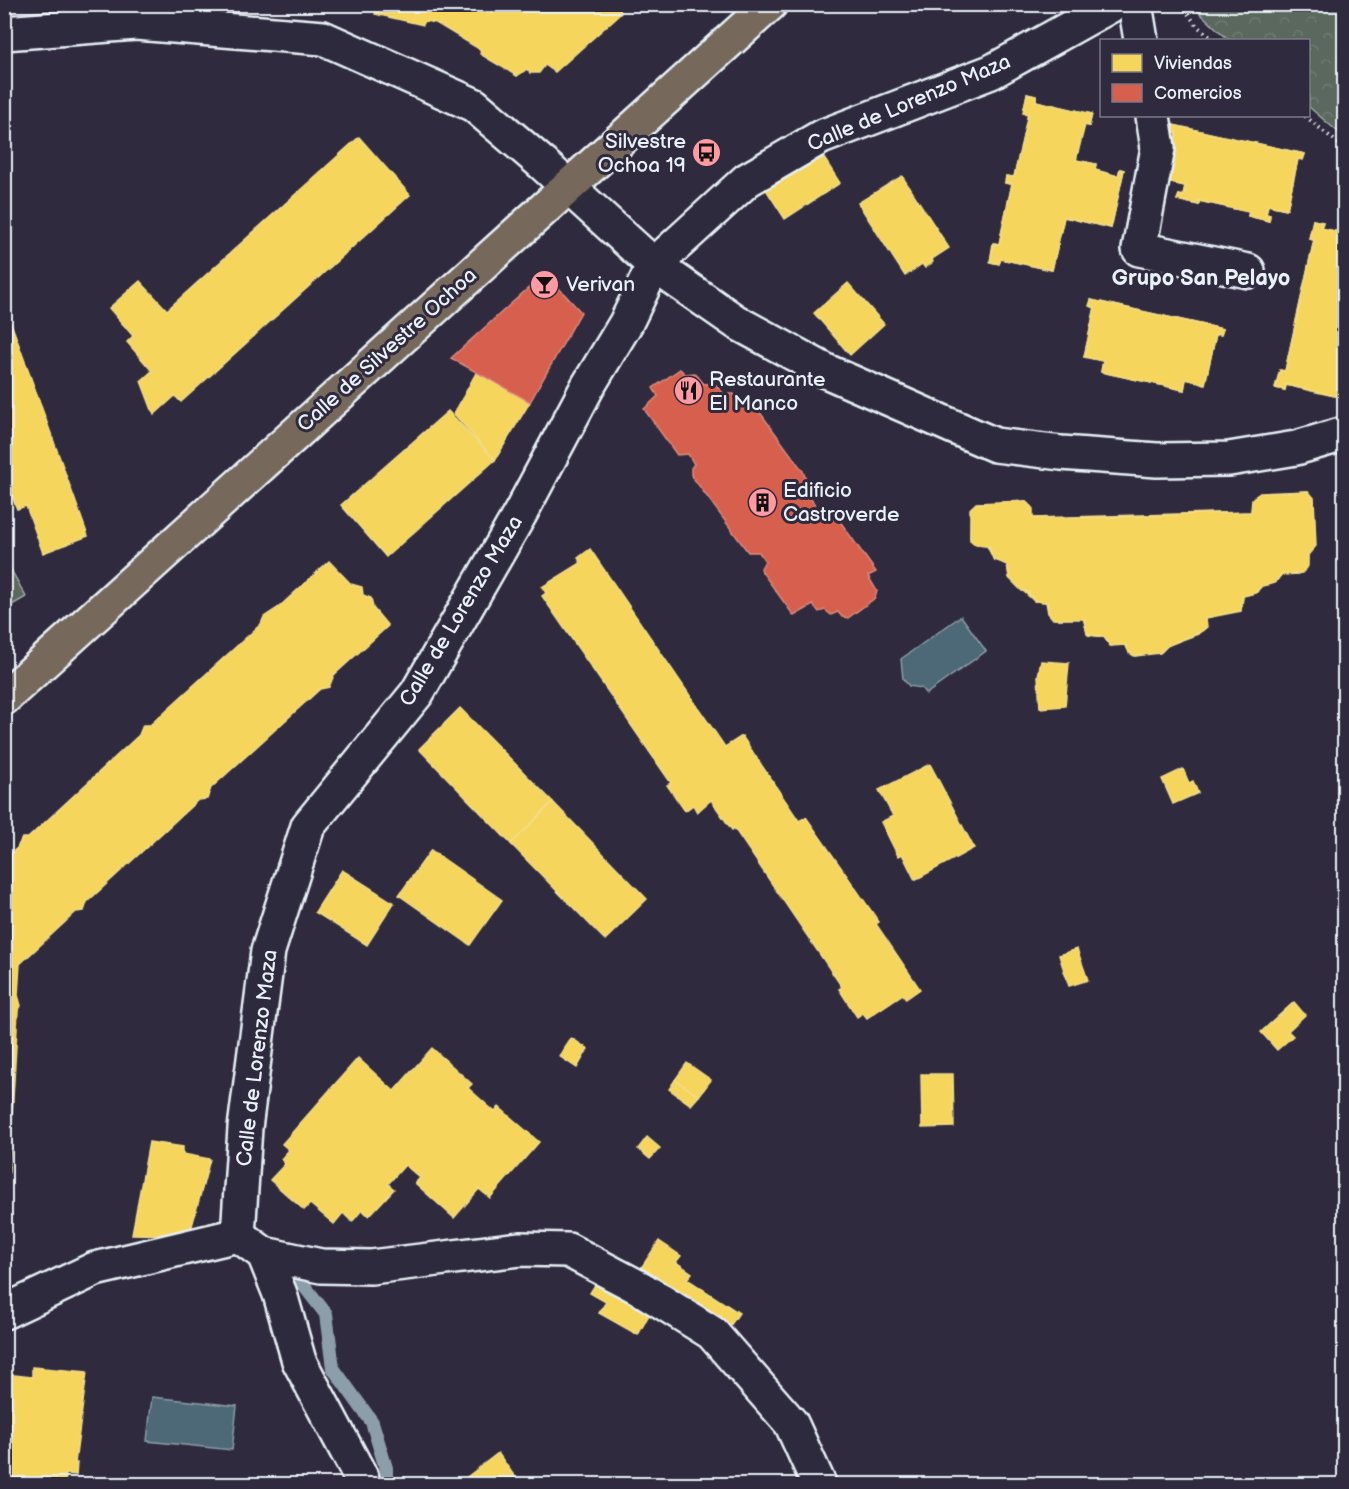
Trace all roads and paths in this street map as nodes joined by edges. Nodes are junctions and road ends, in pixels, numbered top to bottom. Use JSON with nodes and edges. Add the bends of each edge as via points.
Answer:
{"nodes":[{"id":1,"x":770,"y":4,"type":"edge"},
{"id":2,"x":1113,"y":4,"type":"edge"},
{"id":3,"x":1135,"y":4,"type":"edge"},
{"id":4,"x":1180,"y":4,"type":"edge"},
{"id":5,"x":144,"y":14,"type":"edge"},
{"id":6,"x":4,"y":33,"type":"edge"},
{"id":7,"x":1141,"y":39,"type":"edge"},
{"id":8,"x":1213,"y":39,"type":"edge"},
{"id":9,"x":1153,"y":117,"type":"edge"},
{"id":10,"x":1306,"y":117,"type":"edge"},
{"id":11,"x":1344,"y":148,"type":"edge"},
{"id":12,"x":567,"y":186,"type":"junction"},
{"id":13,"x":654,"y":265,"type":"junction"},
{"id":14,"x":1248,"y":271,"type":"dead end"},
{"id":15,"x":1344,"y":434,"type":"edge"},
{"id":16,"x":4,"y":698,"type":"edge"},
{"id":17,"x":238,"y":1235,"type":"junction"},
{"id":18,"x":264,"y":1254,"type":"junction"},
{"id":19,"x":4,"y":1312,"type":"edge"},
{"id":20,"x":362,"y":1485,"type":"edge"},
{"id":21,"x":819,"y":1485,"type":"edge"}],
"edges":[{"from":1,"to":12,"type":"highway","name":"Calle de Silvestre Ochoa"},
{"from":2,"to":13,"type":"street","name":"Calle de Lorenzo Maza","via":[[991,72],[821,136],[747,180]]},
{"from":3,"to":7,"type":"street"},
{"from":4,"to":8,"type":"path"},
{"from":5,"to":6,"type":"street"},
{"from":5,"to":12,"type":"street","via":[[323,38],[474,105]]},
{"from":9,"to":14,"type":"street","via":[[1158,148],[1139,249]]},
{"from":10,"to":11,"type":"path"},
{"from":12,"to":13,"type":"street"},
{"from":12,"to":16,"type":"highway","name":"Calle de Silvestre Ochoa"},
{"from":13,"to":15,"type":"street","via":[[736,322],[826,371],[995,445],[1157,460],[1229,459],[1296,448]]},
{"from":13,"to":17,"type":"street","name":"Calle de Lorenzo Maza","via":[[626,323],[417,693],[308,826],[268,951],[245,1128]]},
{"from":17,"to":18,"type":"street"},
{"from":17,"to":19,"type":"street","via":[[95,1269]]},
{"from":18,"to":20,"type":"street","via":[[299,1362]]},
{"from":18,"to":21,"type":"street","via":[[321,1266],[371,1267],[520,1249],[568,1251],[640,1288],[712,1333],[791,1423]]}]}
